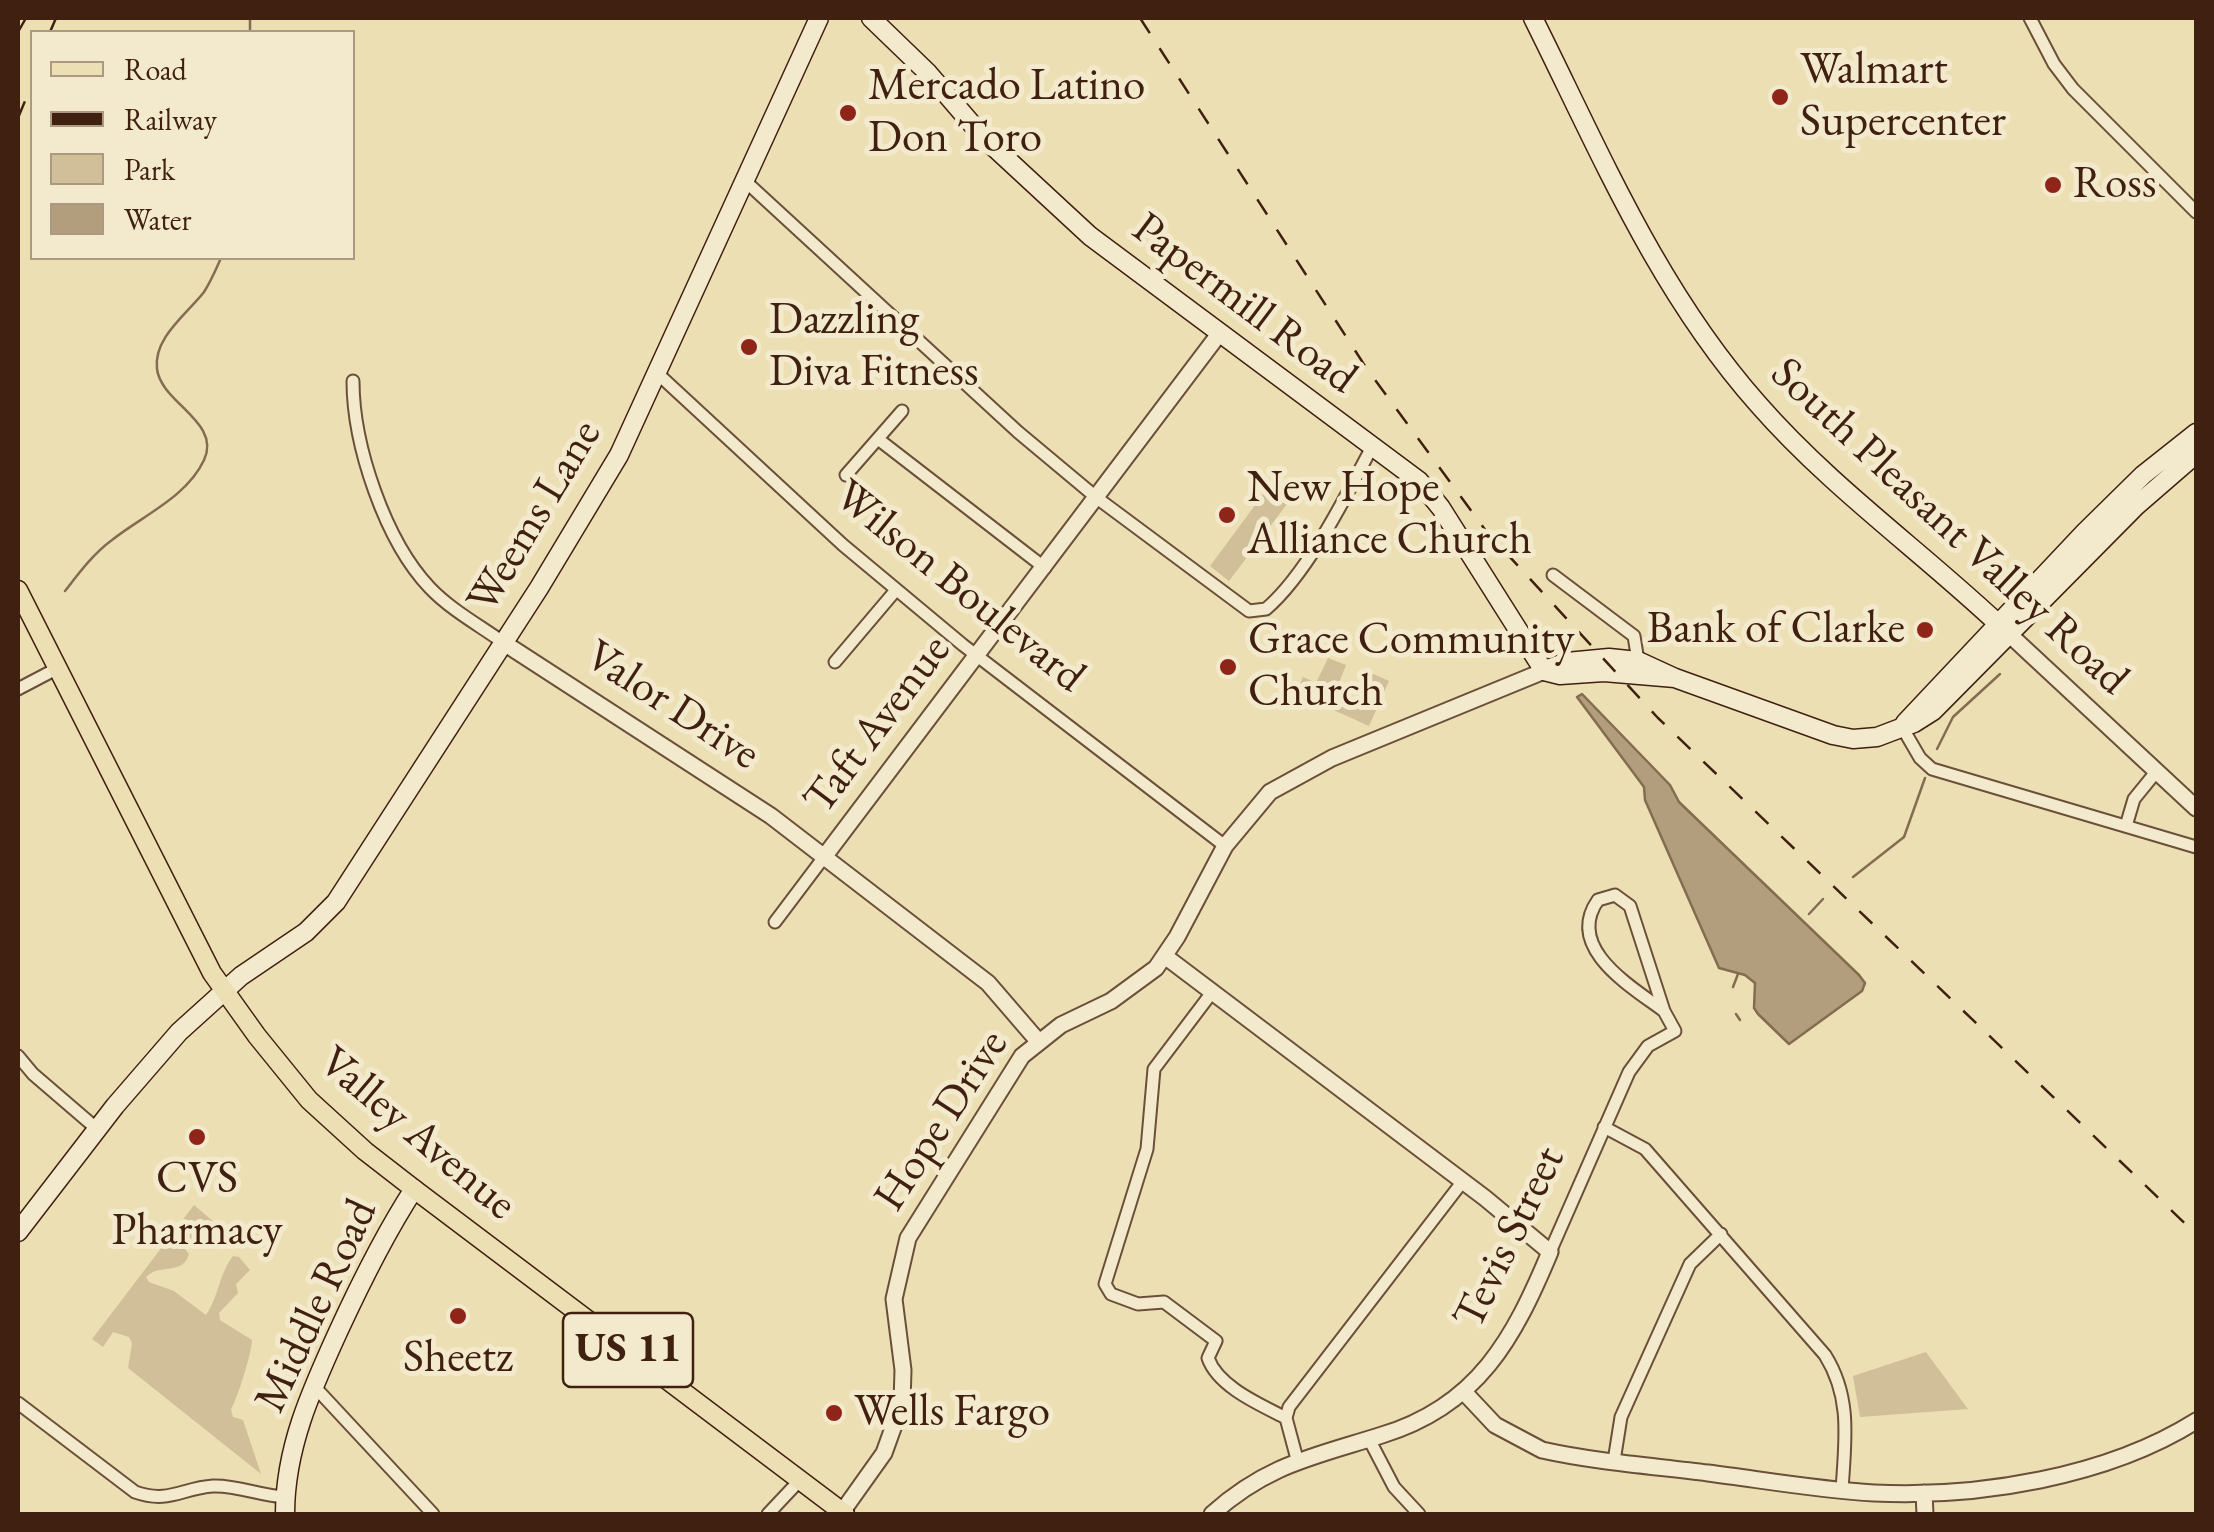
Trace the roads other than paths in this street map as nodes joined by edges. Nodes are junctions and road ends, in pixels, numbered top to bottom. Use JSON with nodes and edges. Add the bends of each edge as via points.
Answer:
{"nodes":[{"id":1,"x":819,"y":18,"type":"edge"},
{"id":2,"x":871,"y":18,"type":"edge"},
{"id":3,"x":1532,"y":18,"type":"edge"},
{"id":4,"x":2030,"y":18,"type":"edge"},
{"id":5,"x":744,"y":180,"type":"junction"},
{"id":6,"x":2196,"y":212,"type":"edge"},
{"id":7,"x":1219,"y":334,"type":"junction"},
{"id":8,"x":656,"y":373,"type":"junction"},
{"id":9,"x":353,"y":381,"type":"dead end"},
{"id":10,"x":902,"y":410,"type":"dead end"},
{"id":11,"x":2196,"y":432,"type":"edge"},
{"id":12,"x":878,"y":439,"type":"junction"},
{"id":13,"x":1372,"y":447,"type":"junction"},
{"id":14,"x":2196,"y":454,"type":"edge"},
{"id":15,"x":846,"y":475,"type":"dead end"},
{"id":16,"x":1098,"y":498,"type":"junction"},
{"id":17,"x":1045,"y":568,"type":"junction"},
{"id":18,"x":1553,"y":575,"type":"dead end"},
{"id":19,"x":18,"y":590,"type":"edge"},
{"id":20,"x":896,"y":590,"type":"junction"},
{"id":21,"x":2004,"y":629,"type":"junction"},
{"id":22,"x":504,"y":642,"type":"junction"},
{"id":23,"x":977,"y":657,"type":"junction"},
{"id":24,"x":1638,"y":660,"type":"junction"},
{"id":25,"x":835,"y":662,"type":"dead end"},
{"id":26,"x":58,"y":668,"type":"junction"},
{"id":27,"x":1544,"y":671,"type":"junction"},
{"id":28,"x":1674,"y":678,"type":"junction"},
{"id":29,"x":18,"y":689,"type":"edge"},
{"id":30,"x":1902,"y":727,"type":"junction"},
{"id":31,"x":2156,"y":772,"type":"junction"},
{"id":32,"x":2196,"y":808,"type":"edge"},
{"id":33,"x":2126,"y":826,"type":"junction"},
{"id":34,"x":1225,"y":846,"type":"junction"},
{"id":35,"x":2196,"y":847,"type":"edge"},
{"id":36,"x":824,"y":857,"type":"junction"},
{"id":37,"x":775,"y":922,"type":"dead end"},
{"id":38,"x":1166,"y":957,"type":"junction"},
{"id":39,"x":224,"y":991,"type":"junction"},
{"id":40,"x":1214,"y":991,"type":"junction"},
{"id":41,"x":1664,"y":1011,"type":"junction"},
{"id":42,"x":1038,"y":1041,"type":"junction"},
{"id":43,"x":18,"y":1056,"type":"edge"},
{"id":44,"x":1604,"y":1127,"type":"junction"},
{"id":45,"x":97,"y":1129,"type":"junction"},
{"id":46,"x":1462,"y":1181,"type":"junction"},
{"id":47,"x":414,"y":1190,"type":"junction"},
{"id":48,"x":18,"y":1232,"type":"edge"},
{"id":49,"x":1721,"y":1234,"type":"junction"},
{"id":50,"x":1550,"y":1252,"type":"junction"},
{"id":51,"x":313,"y":1385,"type":"junction"},
{"id":52,"x":1464,"y":1392,"type":"junction"},
{"id":53,"x":18,"y":1403,"type":"edge"},
{"id":54,"x":1286,"y":1418,"type":"junction"},
{"id":55,"x":2196,"y":1421,"type":"edge"},
{"id":56,"x":1368,"y":1439,"type":"junction"},
{"id":57,"x":1297,"y":1460,"type":"junction"},
{"id":58,"x":1614,"y":1461,"type":"junction"},
{"id":59,"x":800,"y":1480,"type":"junction"},
{"id":60,"x":1842,"y":1490,"type":"junction"},
{"id":61,"x":1924,"y":1493,"type":"junction"},
{"id":62,"x":285,"y":1506,"type":"edge"},
{"id":63,"x":843,"y":1513,"type":"edge"},
{"id":64,"x":434,"y":1514,"type":"edge"},
{"id":65,"x":768,"y":1514,"type":"edge"},
{"id":66,"x":1212,"y":1514,"type":"edge"},
{"id":67,"x":1415,"y":1514,"type":"edge"},
{"id":68,"x":1925,"y":1514,"type":"edge"}],
"edges":[{"from":1,"to":5,"type":"main road","name":"Weems Lane"},
{"from":2,"to":7,"type":"main road","name":"Papermill Road","via":[[1063,213]]},
{"from":3,"to":21,"type":"main road","name":"South Pleasant Valley Road","via":[[1648,250],[1709,344],[1809,458]]},
{"from":4,"to":6,"type":"street","via":[[2072,89]]},
{"from":5,"to":8,"type":"main road","name":"Weems Lane"},
{"from":5,"to":16,"type":"street","via":[[998,416]]},
{"from":7,"to":13,"type":"main road","name":"Papermill Road"},
{"from":7,"to":16,"type":"street","name":"Taft Avenue"},
{"from":8,"to":20,"type":"street","name":"Wilson Boulevard"},
{"from":8,"to":22,"type":"main road","name":"Weems Lane","via":[[604,482]]},
{"from":9,"to":22,"type":"street","name":"Valor Drive","via":[[365,463],[415,570],[446,602]]},
{"from":10,"to":12,"type":"street"},
{"from":11,"to":21,"type":"main road","via":[[2119,498]]},
{"from":12,"to":15,"type":"street"},
{"from":12,"to":17,"type":"street"},
{"from":13,"to":16,"type":"street","via":[[1326,532],[1263,610],[1244,608]]},
{"from":13,"to":27,"type":"main road","name":"Papermill Road","via":[[1431,494]]},
{"from":14,"to":21,"type":"main road"},
{"from":16,"to":17,"type":"street","name":"Taft Avenue"},
{"from":17,"to":23,"type":"street","name":"Taft Avenue"},
{"from":18,"to":24,"type":"street","via":[[1634,636]]},
{"from":19,"to":26,"type":"main road","name":"Valley Avenue","number":"US 11"},
{"from":20,"to":23,"type":"street","name":"Wilson Boulevard"},
{"from":20,"to":25,"type":"street"},
{"from":21,"to":30,"type":"main road"},
{"from":21,"to":31,"type":"street","name":"South Pleasant Valley Road"},
{"from":22,"to":36,"type":"street","name":"Valor Drive","via":[[755,804]]},
{"from":22,"to":39,"type":"main road","name":"Weems Lane","via":[[336,902]]},
{"from":23,"to":34,"type":"street","name":"Wilson Boulevard"},
{"from":23,"to":36,"type":"street","name":"Taft Avenue"},
{"from":24,"to":27,"type":"main road","via":[[1577,660]]},
{"from":24,"to":28,"type":"main road"},
{"from":26,"to":29,"type":"street"},
{"from":26,"to":39,"type":"main road","name":"Valley Avenue","number":"US 11"},
{"from":27,"to":28,"type":"main road"},
{"from":27,"to":34,"type":"street","name":"Hope Drive","via":[[1292,778],[1270,792]]},
{"from":28,"to":30,"type":"main road","via":[[1833,735],[1877,737]]},
{"from":30,"to":33,"type":"street","via":[[1932,769]]},
{"from":31,"to":32,"type":"street","name":"South Pleasant Valley Road"},
{"from":31,"to":33,"type":"street","via":[[2134,799]]},
{"from":33,"to":35,"type":"street"},
{"from":34,"to":38,"type":"street","name":"Hope Drive"},
{"from":36,"to":37,"type":"street","name":"Taft Avenue"},
{"from":36,"to":42,"type":"street","name":"Valor Drive","via":[[988,983]]},
{"from":38,"to":40,"type":"street"},
{"from":38,"to":42,"type":"street","name":"Hope Drive","via":[[1111,1001]]},
{"from":39,"to":45,"type":"main road","name":"Weems Lane","via":[[161,1051]]},
{"from":39,"to":47,"type":"main road","name":"Valley Avenue","number":"US 11","via":[[310,1100]]},
{"from":40,"to":46,"type":"street"},
{"from":40,"to":54,"type":"street","via":[[1154,1069],[1147,1149],[1104,1284],[1111,1294],[1138,1304],[1164,1302],[1216,1340],[1208,1358],[1214,1371]]},
{"from":41,"to":41,"type":"street","via":[[1630,906],[1622,897],[1602,897],[1591,912],[1597,956]]},
{"from":41,"to":44,"type":"street","name":"Tevis Street","via":[[1675,1031],[1640,1054]]},
{"from":42,"to":63,"type":"street","name":"Hope Drive","via":[[1015,1066],[908,1238],[894,1298],[902,1403],[884,1452]]},
{"from":43,"to":45,"type":"street"},
{"from":44,"to":49,"type":"street","via":[[1645,1148]]},
{"from":44,"to":50,"type":"street","name":"Tevis Street"},
{"from":45,"to":48,"type":"main road","name":"Weems Lane"},
{"from":46,"to":50,"type":"street"},
{"from":46,"to":54,"type":"street"},
{"from":47,"to":51,"type":"main road","name":"Middle Road","via":[[371,1261]]},
{"from":47,"to":59,"type":"main road","name":"Valley Avenue","number":"US 11"},
{"from":49,"to":58,"type":"street","via":[[1690,1264],[1621,1416]]},
{"from":49,"to":60,"type":"street","via":[[1833,1368],[1846,1407]]},
{"from":50,"to":52,"type":"street","name":"Tevis Street","via":[[1507,1342]]},
{"from":51,"to":62,"type":"main road","name":"Middle Road","via":[[297,1430]]},
{"from":51,"to":64,"type":"street"},
{"from":52,"to":56,"type":"street","name":"Tevis Street","via":[[1428,1416]]},
{"from":52,"to":58,"type":"street","via":[[1495,1425],[1526,1444]]},
{"from":53,"to":62,"type":"street","via":[[135,1492],[170,1497],[215,1486]]},
{"from":54,"to":57,"type":"street"},
{"from":55,"to":61,"type":"street","via":[[2112,1460],[2004,1486]]},
{"from":56,"to":57,"type":"street","name":"Tevis Street"},
{"from":56,"to":67,"type":"street"},
{"from":57,"to":66,"type":"street","name":"Tevis Street"},
{"from":58,"to":60,"type":"street"},
{"from":59,"to":63,"type":"main road","name":"Valley Avenue","number":"US 11"},
{"from":59,"to":65,"type":"street"},
{"from":60,"to":61,"type":"street"},
{"from":61,"to":68,"type":"street"}]}
